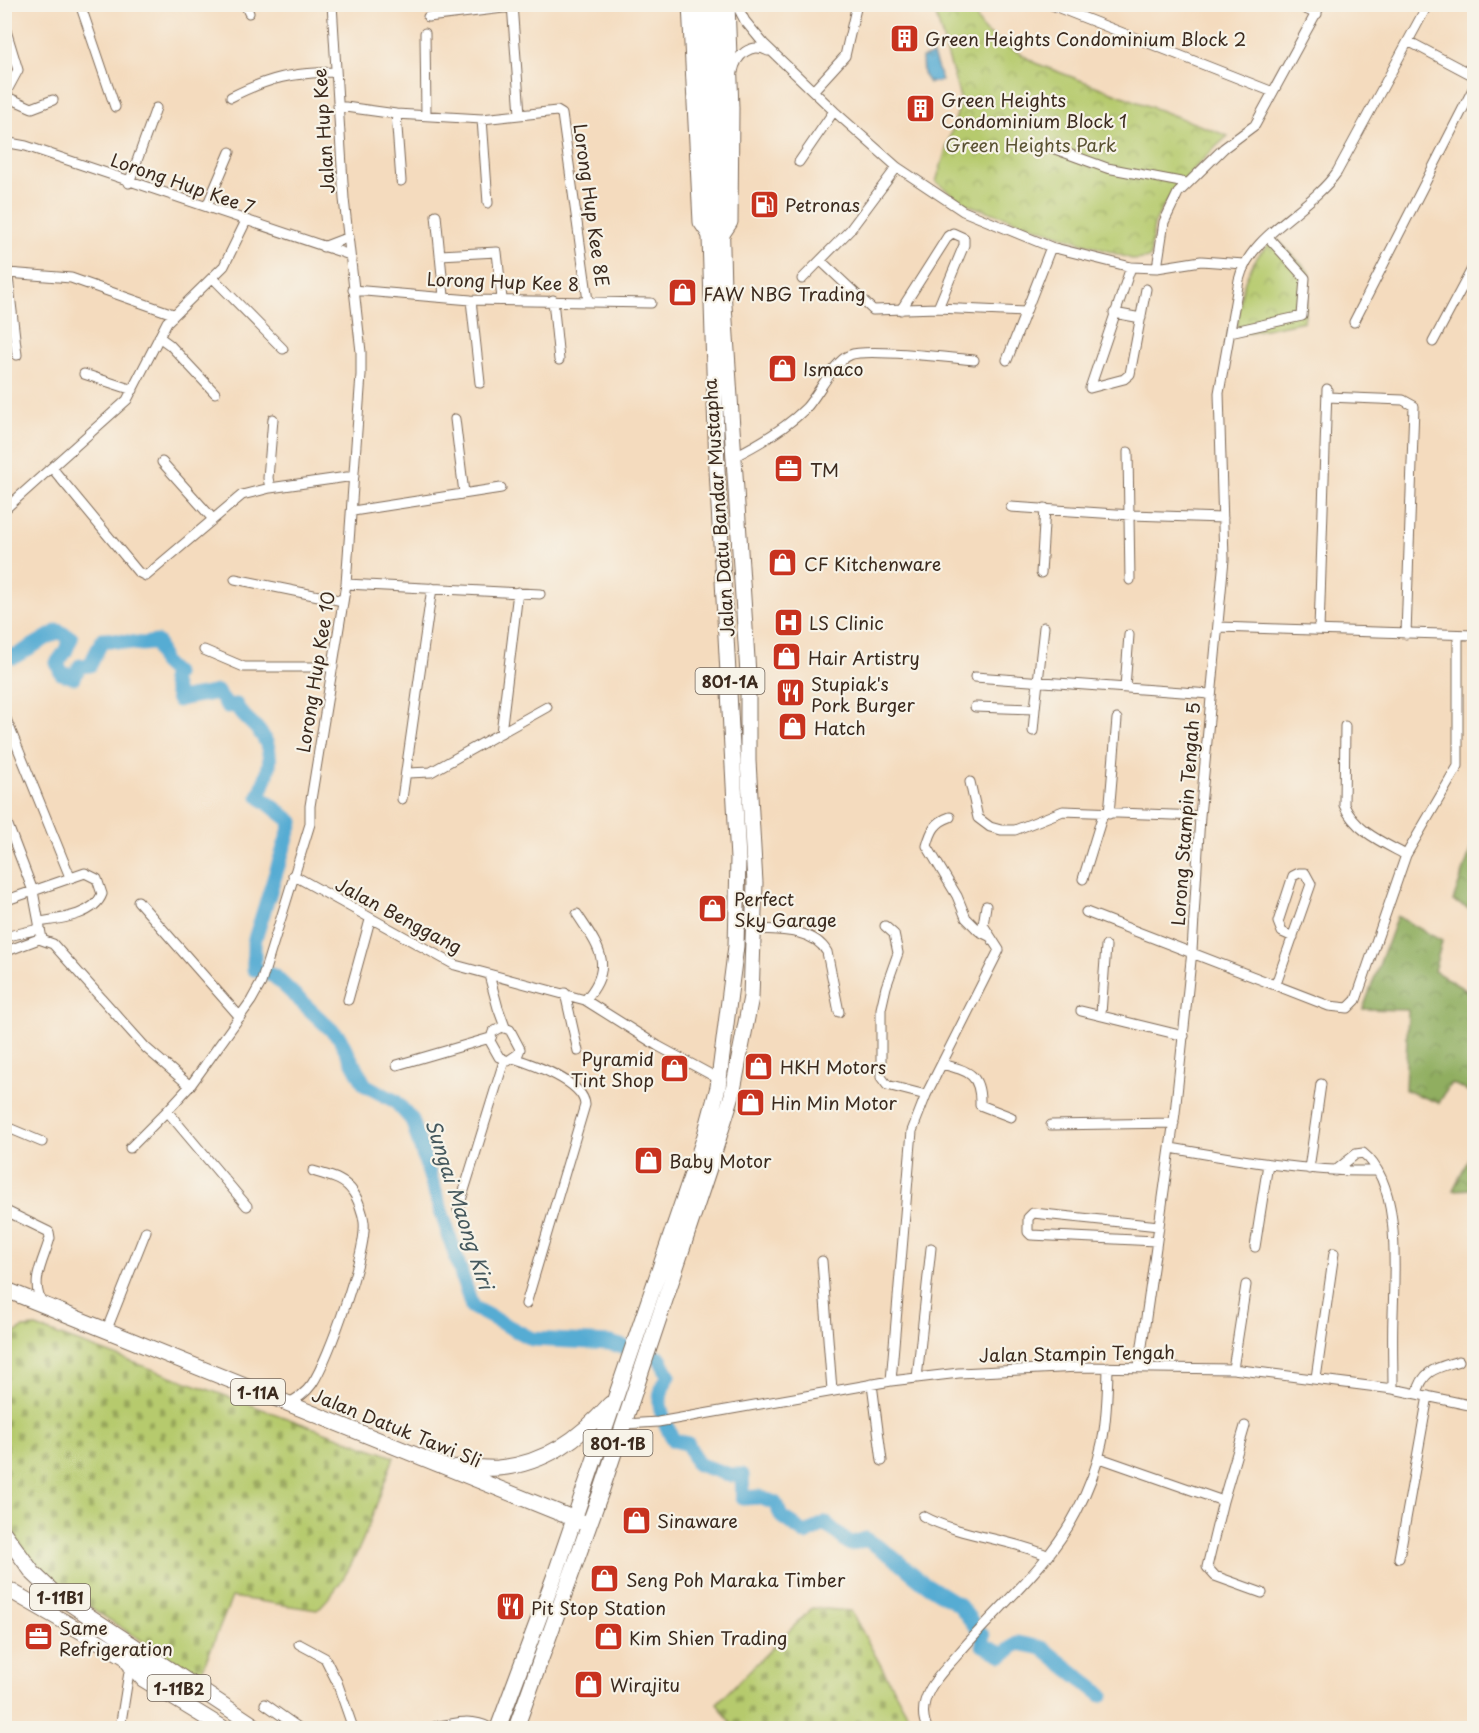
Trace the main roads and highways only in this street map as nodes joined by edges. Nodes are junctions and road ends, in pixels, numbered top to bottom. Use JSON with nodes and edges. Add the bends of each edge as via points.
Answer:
{"nodes":[{"id":1,"x":690,"y":4,"type":"edge"},
{"id":2,"x":703,"y":4,"type":"edge"},
{"id":3,"x":716,"y":4,"type":"edge"},
{"id":4,"x":727,"y":4,"type":"edge"},
{"id":5,"x":716,"y":235,"type":"junction"},
{"id":6,"x":744,"y":617,"type":"junction"},
{"id":7,"x":728,"y":645,"type":"junction"},
{"id":8,"x":4,"y":1289,"type":"edge"},
{"id":9,"x":616,"y":1397,"type":"junction"},
{"id":10,"x":449,"y":1469,"type":"junction"},
{"id":11,"x":602,"y":1489,"type":"junction"},
{"id":12,"x":583,"y":1493,"type":"junction"},
{"id":13,"x":575,"y":1519,"type":"junction"},
{"id":14,"x":590,"y":1525,"type":"junction"},
{"id":15,"x":4,"y":1533,"type":"edge"},
{"id":16,"x":4,"y":1587,"type":"edge"},
{"id":17,"x":127,"y":1651,"type":"junction"},
{"id":18,"x":223,"y":1728,"type":"edge"},
{"id":19,"x":244,"y":1728,"type":"edge"},
{"id":20,"x":258,"y":1728,"type":"edge"},
{"id":21,"x":267,"y":1728,"type":"edge"},
{"id":22,"x":498,"y":1728,"type":"edge"},
{"id":23,"x":516,"y":1728,"type":"edge"}],
"edges":[{"from":1,"to":5,"type":"main road","via":[[701,222]]},
{"from":2,"to":5,"type":"main road","name":"Jalan Datu Bandar Mustapha","number":"801-1A"},
{"from":3,"to":5,"type":"main road","name":"Jalan Datu Bandar Mustapha","number":"801-1B"},
{"from":4,"to":5,"type":"main road","via":[[730,222]]},
{"from":5,"to":6,"type":"main road","name":"Jalan Datu Bandar Mustapha","number":"801-1B"},
{"from":5,"to":7,"type":"main road","name":"Jalan Datu Bandar Mustapha","number":"801-1A","via":[[717,470]]},
{"from":6,"to":7,"type":"main road","via":[[741,640]]},
{"from":6,"to":11,"type":"main road","name":"Jalan Datu Bandar Mustapha","number":"801-1B","via":[[754,929],[751,997],[732,1095]]},
{"from":7,"to":9,"type":"main road","name":"Jalan Datu Bandar Mustapha","number":"801-1A","via":[[738,859],[736,946],[719,1079],[692,1177]]},
{"from":8,"to":10,"type":"main road","name":"Jalan Datuk Tawi Sli","number":"1-11A"},
{"from":9,"to":10,"type":"main road","via":[[576,1438],[551,1454],[514,1466]]},
{"from":9,"to":12,"type":"main road","name":"Jalan Datu Bandar Mustapha","number":"801-1A"},
{"from":10,"to":13,"type":"main road","name":"Jalan Datuk Tawi Sli","number":"1-11A"},
{"from":11,"to":12,"type":"main road","via":[[590,1496]]},
{"from":11,"to":14,"type":"main road","name":"Jalan Datu Bandar Mustapha","number":"801-1B"},
{"from":12,"to":13,"type":"main road","name":"Jalan Datu Bandar Mustapha","number":"801-1A"},
{"from":13,"to":14,"type":"main road","name":"Jalan Datuk Tawi Sli","number":"1-11A"},
{"from":13,"to":22,"type":"main road"},
{"from":14,"to":23,"type":"main road"},
{"from":15,"to":17,"type":"main road","number":"1-11B1","via":[[33,1573]]},
{"from":16,"to":17,"type":"main road","number":"1-11B2"},
{"from":17,"to":18,"type":"main road","via":[[143,1679]]},
{"from":17,"to":19,"type":"main road","number":"1-11B2"},
{"from":17,"to":20,"type":"main road","number":"1-11B1"},
{"from":17,"to":21,"type":"main road","via":[[150,1651]]}]}
